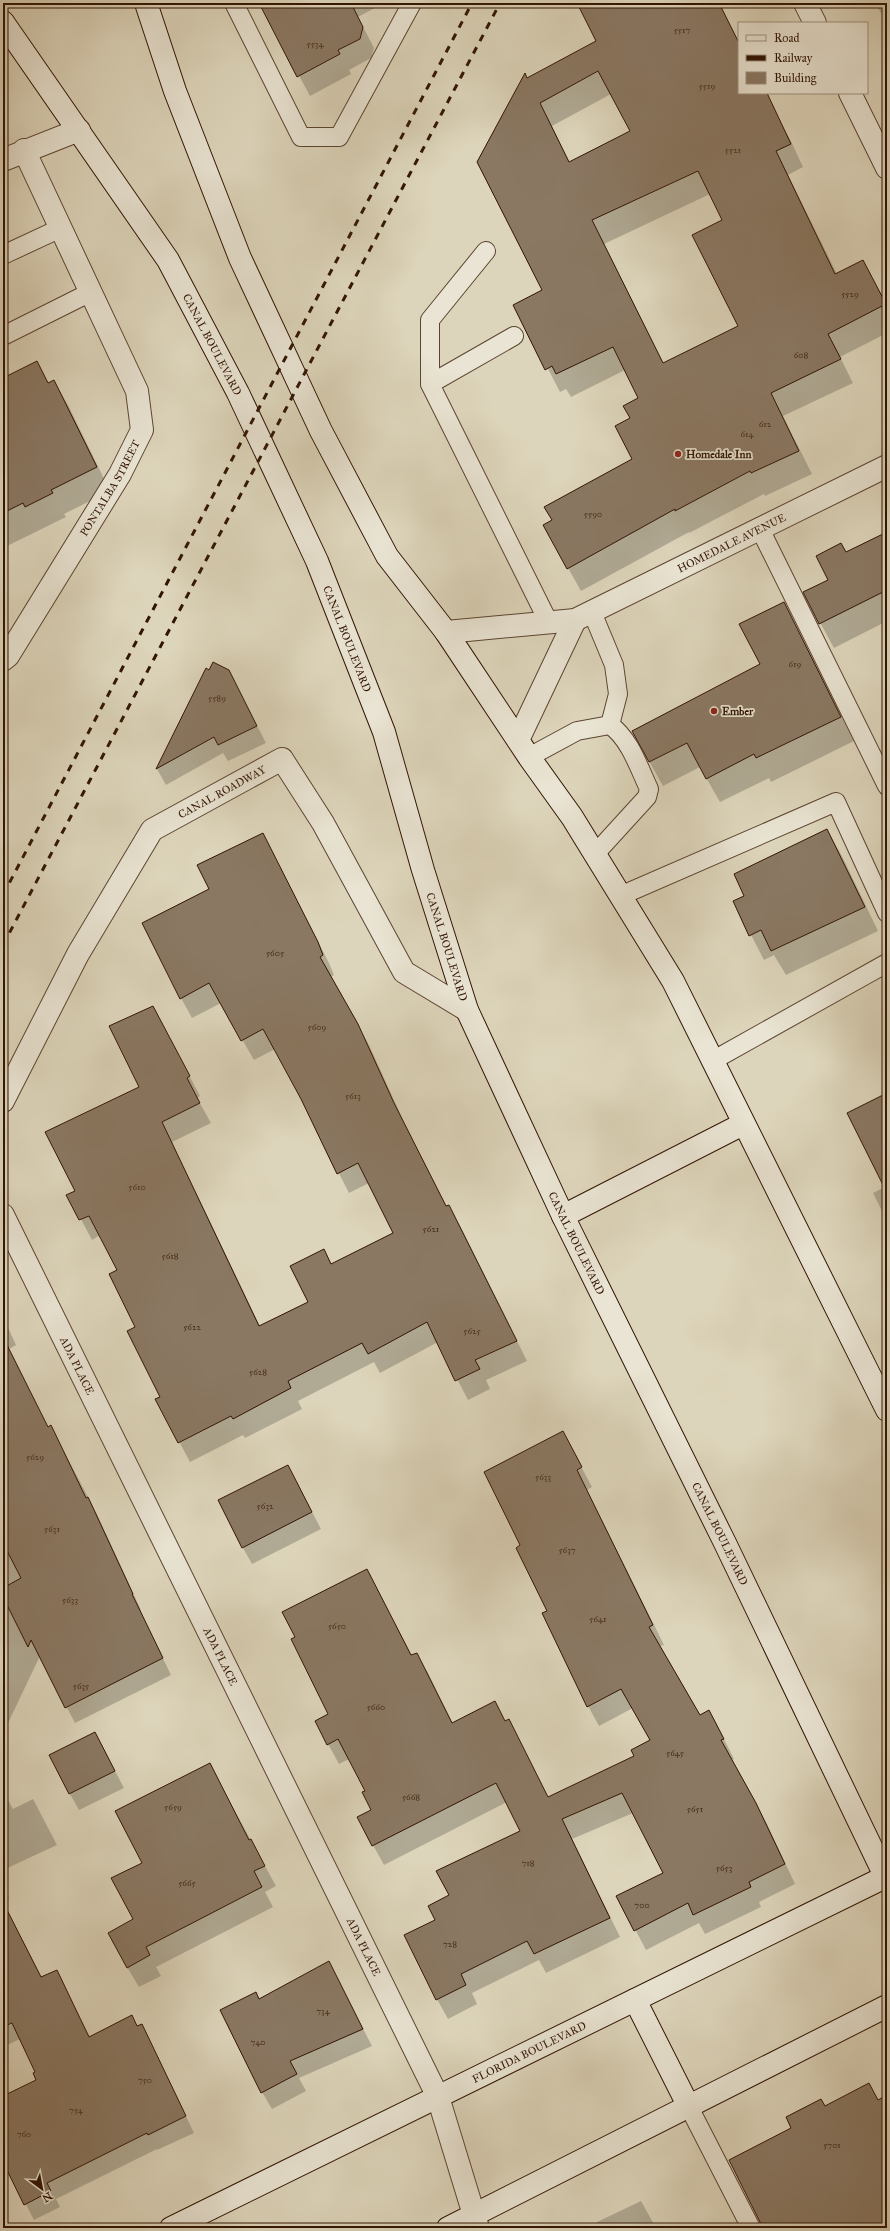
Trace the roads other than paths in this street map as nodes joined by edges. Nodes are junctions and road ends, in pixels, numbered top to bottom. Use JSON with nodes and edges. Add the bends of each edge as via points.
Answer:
{"nodes":[{"id":1,"x":146,"y":3,"type":"edge"},
{"id":2,"x":234,"y":3,"type":"edge"},
{"id":3,"x":412,"y":3,"type":"edge"},
{"id":4,"x":805,"y":3,"type":"edge"},
{"id":5,"x":3,"y":22,"type":"edge"},
{"id":6,"x":814,"y":22,"type":"edge"},
{"id":7,"x":850,"y":94,"type":"edge"},
{"id":8,"x":79,"y":130,"type":"junction"},
{"id":9,"x":24,"y":150,"type":"junction"},
{"id":10,"x":3,"y":160,"type":"edge"},
{"id":11,"x":887,"y":168,"type":"edge"},
{"id":12,"x":61,"y":228,"type":"junction"},
{"id":13,"x":486,"y":251,"type":"dead end"},
{"id":14,"x":3,"y":255,"type":"edge"},
{"id":15,"x":91,"y":292,"type":"junction"},
{"id":16,"x":3,"y":336,"type":"edge"},
{"id":17,"x":514,"y":336,"type":"dead end"},
{"id":18,"x":430,"y":384,"type":"junction"},
{"id":19,"x":887,"y":466,"type":"edge"},
{"id":20,"x":760,"y":529,"type":"junction"},
{"id":21,"x":584,"y":616,"type":"junction"},
{"id":22,"x":550,"y":623,"type":"junction"},
{"id":23,"x":446,"y":632,"type":"junction"},
{"id":24,"x":3,"y":660,"type":"edge"},
{"id":25,"x":610,"y":725,"type":"junction"},
{"id":26,"x":523,"y":748,"type":"junction"},
{"id":27,"x":887,"y":786,"type":"edge"},
{"id":28,"x":595,"y":854,"type":"junction"},
{"id":29,"x":620,"y":896,"type":"junction"},
{"id":30,"x":887,"y":913,"type":"edge"},
{"id":31,"x":887,"y":963,"type":"edge"},
{"id":32,"x":468,"y":1010,"type":"junction"},
{"id":33,"x":712,"y":1061,"type":"junction"},
{"id":34,"x":3,"y":1101,"type":"edge"},
{"id":35,"x":743,"y":1124,"type":"junction"},
{"id":36,"x":3,"y":1215,"type":"edge"},
{"id":37,"x":563,"y":1216,"type":"junction"},
{"id":38,"x":887,"y":1410,"type":"edge"},
{"id":39,"x":886,"y":1878,"type":"edge"},
{"id":40,"x":635,"y":2000,"type":"junction"},
{"id":41,"x":887,"y":2006,"type":"edge"},
{"id":42,"x":438,"y":2097,"type":"junction"},
{"id":43,"x":689,"y":2106,"type":"junction"},
{"id":44,"x":476,"y":2222,"type":"edge"},
{"id":45,"x":178,"y":2226,"type":"edge"},
{"id":46,"x":448,"y":2228,"type":"edge"},
{"id":47,"x":751,"y":2228,"type":"edge"}],
"edges":[{"from":1,"to":23,"type":"street","via":[[175,91],[240,258],[321,431],[387,556]]},
{"from":2,"to":3,"type":"lane","via":[[301,137],[338,137]]},
{"from":4,"to":6,"type":"street"},
{"from":5,"to":8,"type":"street","name":"CANAL BOULEVARD"},
{"from":7,"to":11,"type":"street"},
{"from":8,"to":9,"type":"street"},
{"from":8,"to":32,"type":"street","name":"CANAL BOULEVARD","via":[[168,260],[238,393],[317,561],[384,732],[423,870]]},
{"from":9,"to":10,"type":"street"},
{"from":9,"to":12,"type":"street","name":"PONTALBA STREET"},
{"from":12,"to":14,"type":"lane"},
{"from":12,"to":15,"type":"street","name":"PONTALBA STREET"},
{"from":13,"to":18,"type":"lane","via":[[430,320]]},
{"from":15,"to":16,"type":"lane"},
{"from":15,"to":24,"type":"street","name":"PONTALBA STREET","via":[[138,391],[142,430],[120,474],[8,656]]},
{"from":17,"to":18,"type":"lane"},
{"from":18,"to":22,"type":"lane"},
{"from":19,"to":20,"type":"street","name":"HOMEDALE AVENUE"},
{"from":20,"to":21,"type":"street","name":"HOMEDALE AVENUE"},
{"from":20,"to":27,"type":"lane"},
{"from":21,"to":22,"type":"street","name":"HOMEDALE AVENUE"},
{"from":21,"to":25,"type":"lane","via":[[614,665],[618,694]]},
{"from":21,"to":26,"type":"street"},
{"from":22,"to":23,"type":"street","name":"HOMEDALE AVENUE"},
{"from":23,"to":26,"type":"street"},
{"from":25,"to":26,"type":"lane","via":[[578,731]]},
{"from":25,"to":28,"type":"lane","via":[[617,729],[626,742],[649,789],[648,797]]},
{"from":26,"to":28,"type":"street"},
{"from":28,"to":29,"type":"street"},
{"from":29,"to":30,"type":"lane","via":[[836,802]]},
{"from":29,"to":33,"type":"street","via":[[673,981]]},
{"from":31,"to":33,"type":"lane"},
{"from":32,"to":34,"type":"street","name":"CANAL ROADWAY","via":[[404,972],[323,823],[282,759],[152,830],[78,954]]},
{"from":32,"to":37,"type":"street","name":"CANAL BOULEVARD"},
{"from":33,"to":35,"type":"street"},
{"from":35,"to":37,"type":"street"},
{"from":35,"to":38,"type":"street"},
{"from":36,"to":42,"type":"street","name":"ADA PLACE"},
{"from":37,"to":39,"type":"street","name":"CANAL BOULEVARD","via":[[729,1550]]},
{"from":39,"to":40,"type":"street","name":"FLORIDA BOULEVARD"},
{"from":40,"to":42,"type":"street","name":"FLORIDA BOULEVARD"},
{"from":40,"to":43,"type":"street"},
{"from":41,"to":43,"type":"street"},
{"from":42,"to":44,"type":"street","name":"ADA PLACE"},
{"from":42,"to":45,"type":"street","name":"FLORIDA BOULEVARD"},
{"from":43,"to":44,"type":"street"},
{"from":43,"to":47,"type":"lane"},
{"from":44,"to":46,"type":"street"}]}
